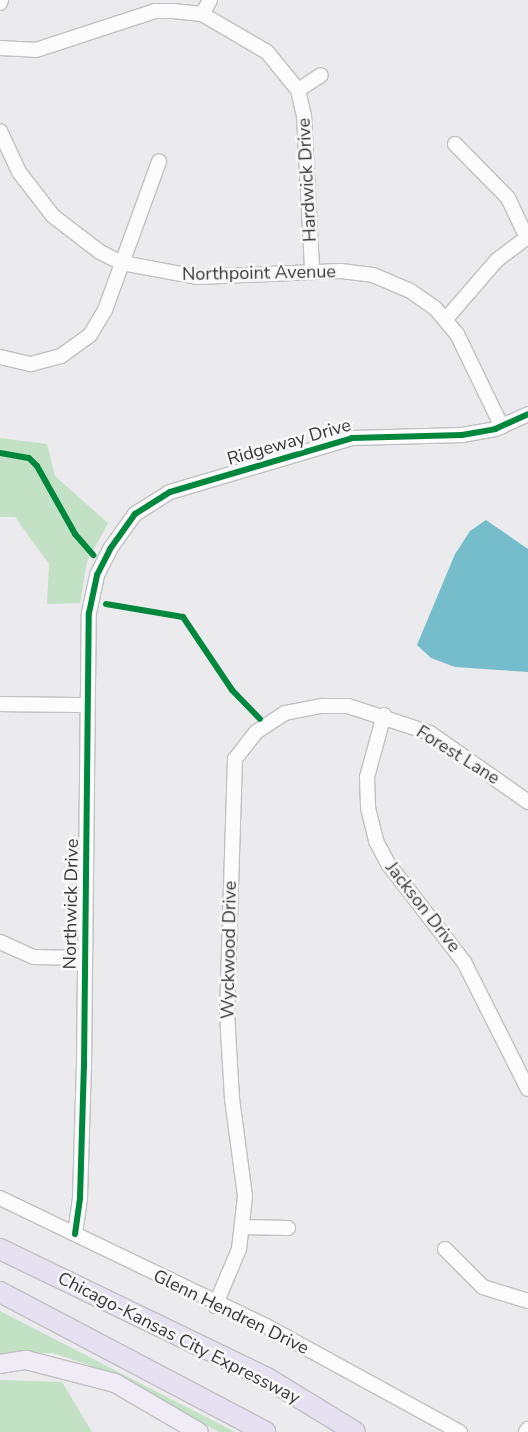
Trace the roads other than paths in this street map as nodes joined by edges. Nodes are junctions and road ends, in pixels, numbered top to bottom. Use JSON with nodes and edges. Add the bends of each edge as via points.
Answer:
{"nodes":[{"id":1,"x":210,"y":0,"type":"edge"},
{"id":2,"x":202,"y":14,"type":"junction"},
{"id":3,"x":0,"y":48,"type":"edge"},
{"id":4,"x":321,"y":75,"type":"dead end"},
{"id":5,"x":298,"y":90,"type":"junction"},
{"id":6,"x":0,"y":131,"type":"edge"},
{"id":7,"x":456,"y":144,"type":"dead end"},
{"id":8,"x":4,"y":153,"type":"edge"},
{"id":9,"x":159,"y":162,"type":"dead end"},
{"id":10,"x":528,"y":238,"type":"edge"},
{"id":11,"x":122,"y":263,"type":"junction"},
{"id":12,"x":312,"y":270,"type":"junction"},
{"id":13,"x":446,"y":319,"type":"junction"},
{"id":14,"x":0,"y":358,"type":"edge"},
{"id":15,"x":528,"y":414,"type":"edge"},
{"id":16,"x":502,"y":427,"type":"junction"},
{"id":17,"x":97,"y":575,"type":"joint"},
{"id":18,"x":0,"y":704,"type":"edge"},
{"id":19,"x":88,"y":704,"type":"junction"},
{"id":20,"x":384,"y":715,"type":"junction"},
{"id":21,"x":528,"y":802,"type":"edge"},
{"id":22,"x":0,"y":942,"type":"edge"},
{"id":23,"x":85,"y":958,"type":"junction"},
{"id":24,"x":528,"y":1089,"type":"edge"},
{"id":25,"x":0,"y":1198,"type":"edge"},
{"id":26,"x":243,"y":1227,"type":"junction"},
{"id":27,"x":288,"y":1228,"type":"dead end"},
{"id":28,"x":75,"y":1234,"type":"junction"},
{"id":29,"x":0,"y":1249,"type":"edge"},
{"id":30,"x":445,"y":1249,"type":"dead end"},
{"id":31,"x":0,"y":1292,"type":"edge"},
{"id":32,"x":528,"y":1301,"type":"edge"},
{"id":33,"x":215,"y":1306,"type":"junction"},
{"id":34,"x":0,"y":1364,"type":"edge"},
{"id":35,"x":528,"y":1429,"type":"edge"},
{"id":36,"x":199,"y":1432,"type":"edge"},
{"id":37,"x":265,"y":1432,"type":"edge"},
{"id":38,"x":355,"y":1432,"type":"edge"},
{"id":39,"x":460,"y":1432,"type":"edge"},
{"id":40,"x":526,"y":1432,"type":"edge"}],
"edges":[{"from":1,"to":2,"type":"street"},
{"from":2,"to":3,"type":"street","via":[[155,11],[36,50]]},
{"from":2,"to":5,"type":"street","via":[[266,52]]},
{"from":4,"to":5,"type":"street"},
{"from":5,"to":12,"type":"street","name":"Hardwick Drive","via":[[308,149]]},
{"from":6,"to":8,"type":"street","name":"Northpoint Avenue"},
{"from":7,"to":10,"type":"street","via":[[508,198]]},
{"from":8,"to":11,"type":"street","name":"Northpoint Avenue","via":[[53,216],[81,239]]},
{"from":9,"to":11,"type":"street"},
{"from":10,"to":13,"type":"street","via":[[497,260]]},
{"from":11,"to":12,"type":"street","name":"Northpoint Avenue","via":[[197,277]]},
{"from":11,"to":14,"type":"street","via":[[105,310],[81,344],[61,356],[31,364]]},
{"from":12,"to":13,"type":"street","name":"Northpoint Avenue","via":[[357,272],[395,283]]},
{"from":13,"to":16,"type":"street","name":"Northpoint Avenue","via":[[466,347]]},
{"from":15,"to":16,"type":"street","name":"Ridgeway Drive"},
{"from":16,"to":17,"type":"street","name":"Ridgeway Drive","via":[[462,435],[352,438],[170,492],[146,505],[126,524]]},
{"from":17,"to":19,"type":"street","name":"Northwick Drive","via":[[89,613]]},
{"from":18,"to":19,"type":"street"},
{"from":19,"to":23,"type":"street","name":"Northwick Drive"},
{"from":20,"to":21,"type":"street","name":"Forest Lane","via":[[443,741]]},
{"from":20,"to":24,"type":"street","name":"Jackson Drive","via":[[367,777],[368,808],[376,841],[388,865],[471,972]]},
{"from":20,"to":26,"type":"street","name":"Wyckwood Drive","via":[[339,705],[285,714],[256,732],[232,766],[227,1014],[232,1098],[245,1196]]},
{"from":22,"to":23,"type":"street","via":[[34,957]]},
{"from":23,"to":28,"type":"street","name":"Northwick Drive","via":[[80,1198]]},
{"from":25,"to":28,"type":"street","name":"Glenn Hendren Drive"},
{"from":26,"to":27,"type":"street"},
{"from":26,"to":33,"type":"street","name":"Wyckwood Drive"},
{"from":28,"to":33,"type":"street","name":"Glenn Hendren Drive"},
{"from":29,"to":38,"type":"highway","name":"Chicago-Kansas City Expressway","via":[[267,1378]]},
{"from":30,"to":32,"type":"street","via":[[482,1287]]},
{"from":31,"to":37,"type":"highway"},
{"from":33,"to":39,"type":"street","name":"Glenn Hendren Drive","via":[[266,1326]]},
{"from":34,"to":36,"type":"main road","via":[[26,1360],[115,1384]]},
{"from":35,"to":40,"type":"street"}]}
